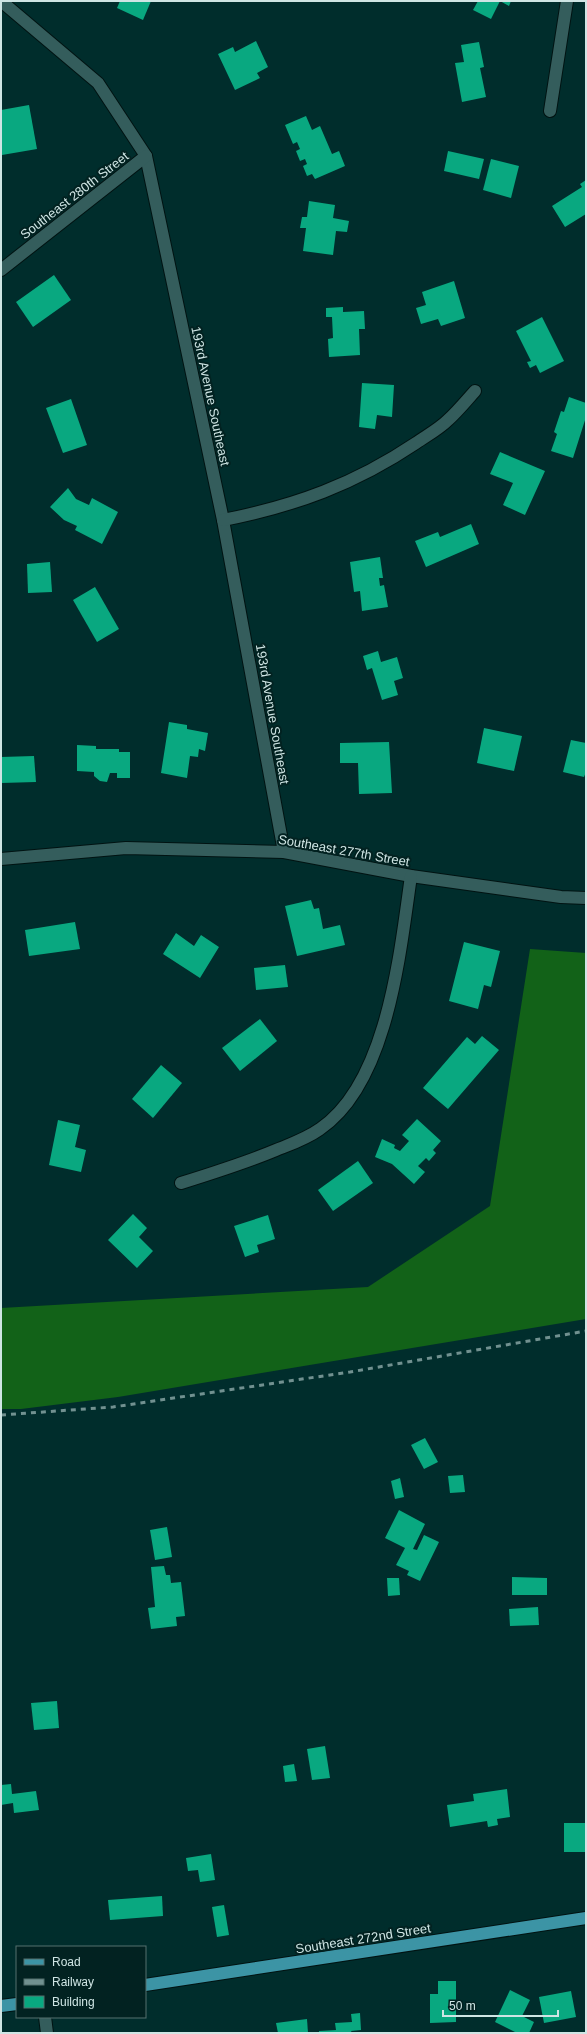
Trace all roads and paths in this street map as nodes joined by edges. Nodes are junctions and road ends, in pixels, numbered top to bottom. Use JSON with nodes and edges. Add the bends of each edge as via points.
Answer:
{"nodes":[{"id":1,"x":1,"y":1,"type":"edge"},
{"id":2,"x":567,"y":1,"type":"edge"},
{"id":3,"x":550,"y":111,"type":"dead end"},
{"id":4,"x":146,"y":156,"type":"junction"},
{"id":5,"x":1,"y":270,"type":"edge"},
{"id":6,"x":475,"y":391,"type":"dead end"},
{"id":7,"x":223,"y":520,"type":"junction"},
{"id":8,"x":284,"y":852,"type":"junction"},
{"id":9,"x":1,"y":859,"type":"edge"},
{"id":10,"x":411,"y":876,"type":"junction"},
{"id":11,"x":586,"y":898,"type":"edge"},
{"id":12,"x":181,"y":1183,"type":"dead end"},
{"id":13,"x":586,"y":1918,"type":"edge"},
{"id":14,"x":146,"y":1985,"type":"edge"},
{"id":15,"x":16,"y":2004,"type":"edge"},
{"id":16,"x":1,"y":2006,"type":"edge"},
{"id":17,"x":45,"y":2018,"type":"edge"},
{"id":18,"x":47,"y":2033,"type":"edge"}],
"edges":[{"from":1,"to":4,"type":"street","name":"193rd Avenue Southeast","via":[[98,83]]},
{"from":2,"to":3,"type":"street"},
{"from":4,"to":5,"type":"street","name":"Southeast 280th Street"},
{"from":4,"to":7,"type":"street","name":"193rd Avenue Southeast"},
{"from":6,"to":7,"type":"street","via":[[447,421],[387,462],[348,482],[300,501]]},
{"from":7,"to":8,"type":"street","name":"193rd Avenue Southeast"},
{"from":8,"to":9,"type":"street","name":"Southeast 277th Street","via":[[126,848]]},
{"from":8,"to":10,"type":"street","name":"Southeast 277th Street"},
{"from":10,"to":11,"type":"street","name":"Southeast 277th Street","via":[[561,897]]},
{"from":10,"to":12,"type":"street","via":[[399,959],[382,1033],[364,1077],[338,1114],[301,1140],[247,1162]]},
{"from":13,"to":14,"type":"main road","name":"Southeast 272nd Street"},
{"from":15,"to":16,"type":"main road"},
{"from":17,"to":18,"type":"street"}]}
